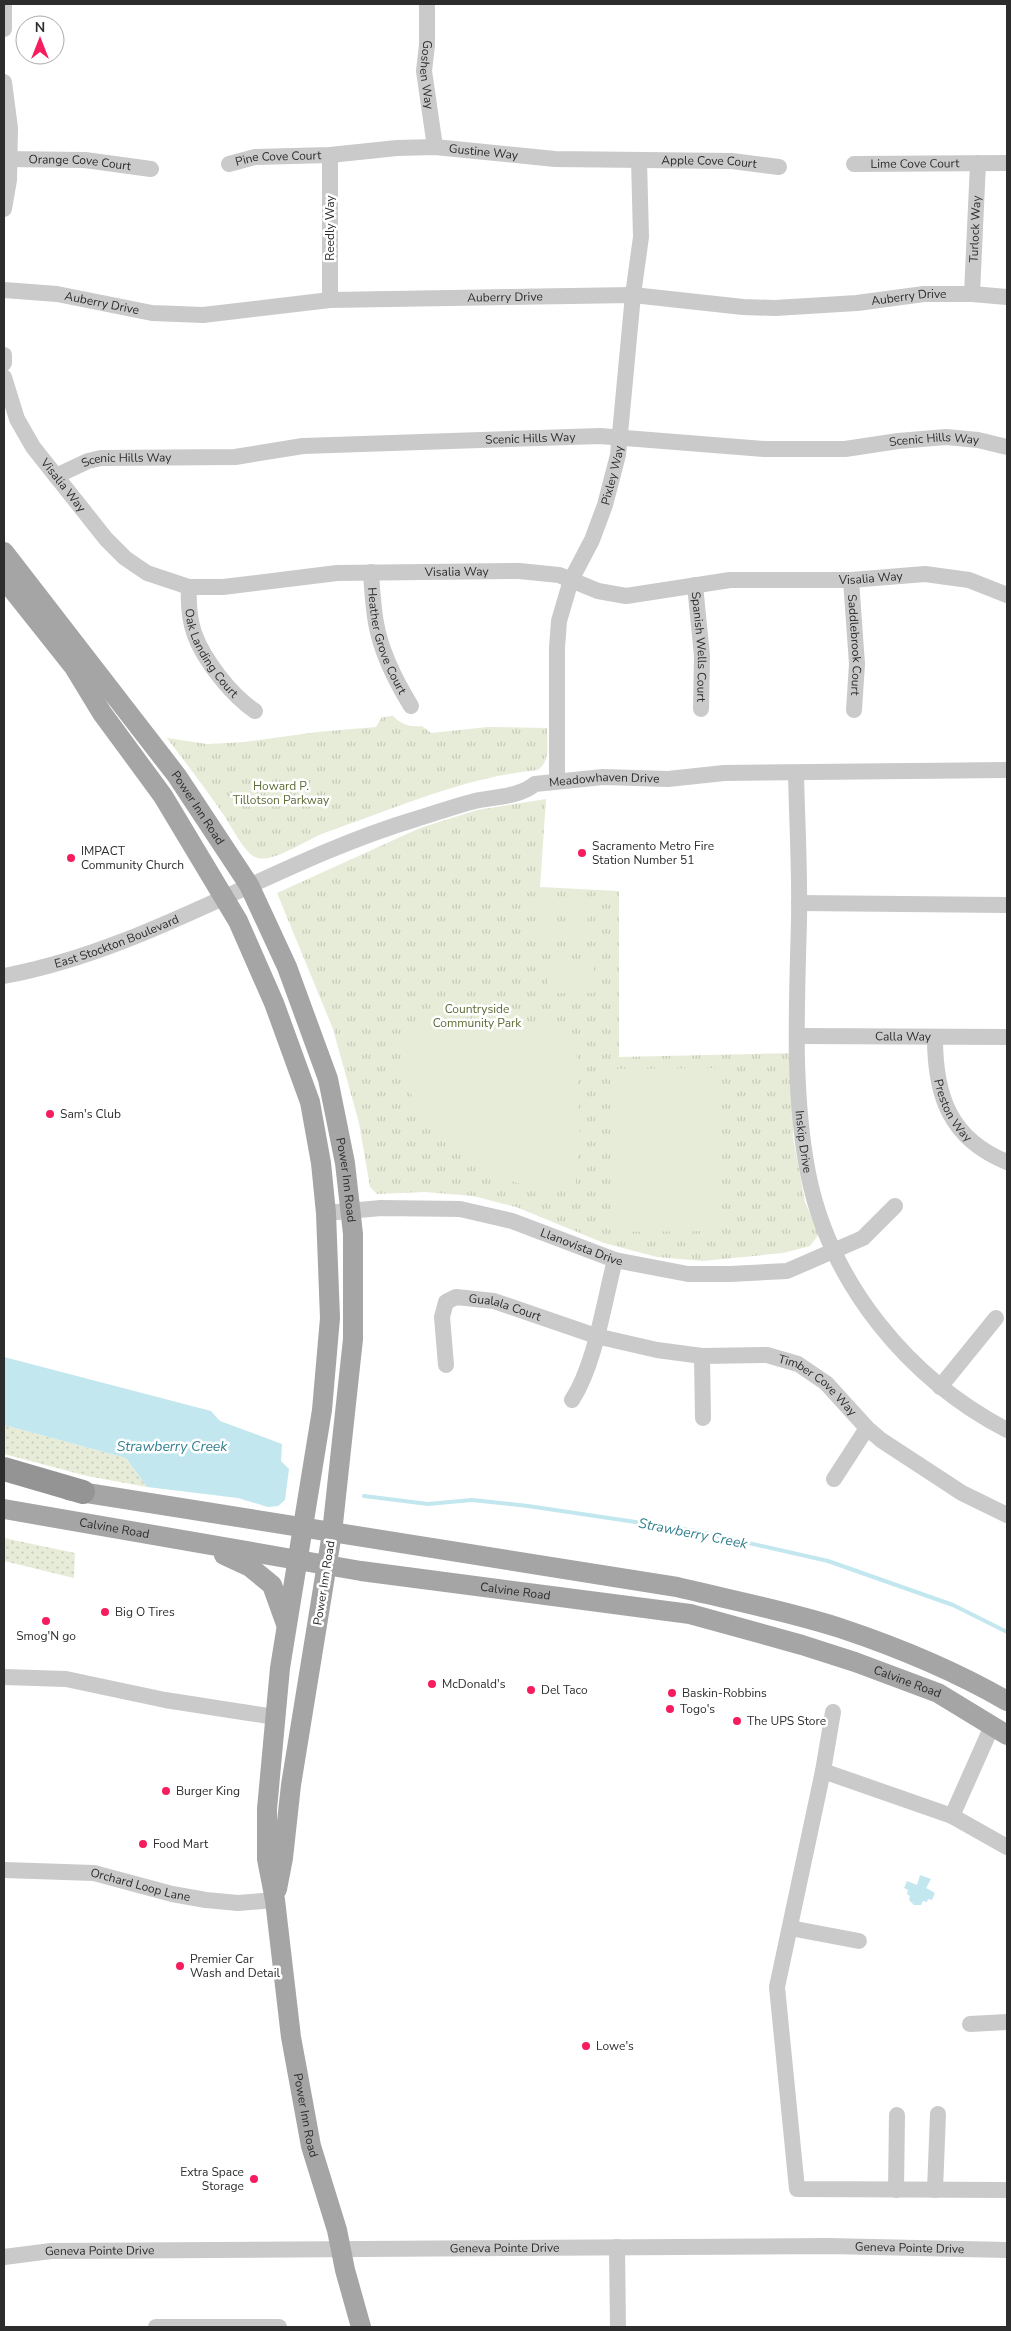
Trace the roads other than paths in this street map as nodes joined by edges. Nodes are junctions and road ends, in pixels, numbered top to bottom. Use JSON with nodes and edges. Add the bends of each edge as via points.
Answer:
{"nodes":[{"id":1,"x":4,"y":4,"type":"edge"},
{"id":2,"x":427,"y":4,"type":"edge"},
{"id":3,"x":4,"y":29,"type":"edge"},
{"id":4,"x":4,"y":82,"type":"edge"},
{"id":5,"x":435,"y":147,"type":"junction"},
{"id":6,"x":330,"y":155,"type":"junction"},
{"id":7,"x":7,"y":159,"type":"edge"},
{"id":8,"x":639,"y":160,"type":"junction"},
{"id":9,"x":978,"y":163,"type":"junction"},
{"id":10,"x":1007,"y":163,"type":"edge"},
{"id":11,"x":228,"y":164,"type":"dead end"},
{"id":12,"x":854,"y":164,"type":"dead end"},
{"id":13,"x":780,"y":167,"type":"dead end"},
{"id":14,"x":150,"y":169,"type":"dead end"},
{"id":15,"x":4,"y":209,"type":"edge"},
{"id":16,"x":4,"y":290,"type":"edge"},
{"id":17,"x":972,"y":294,"type":"junction"},
{"id":18,"x":633,"y":295,"type":"junction"},
{"id":19,"x":1007,"y":298,"type":"edge"},
{"id":20,"x":330,"y":300,"type":"junction"},
{"id":21,"x":4,"y":355,"type":"edge"},
{"id":22,"x":4,"y":363,"type":"edge"},
{"id":23,"x":4,"y":377,"type":"edge"},
{"id":24,"x":620,"y":436,"type":"junction"},
{"id":25,"x":1007,"y":447,"type":"edge"},
{"id":26,"x":56,"y":476,"type":"junction"},
{"id":27,"x":4,"y":552,"type":"edge"},
{"id":28,"x":371,"y":572,"type":"junction"},
{"id":29,"x":4,"y":580,"type":"edge"},
{"id":30,"x":571,"y":580,"type":"junction"},
{"id":31,"x":851,"y":580,"type":"junction"},
{"id":32,"x":695,"y":585,"type":"junction"},
{"id":33,"x":189,"y":587,"type":"junction"},
{"id":34,"x":1007,"y":595,"type":"edge"},
{"id":35,"x":411,"y":706,"type":"dead end"},
{"id":36,"x":701,"y":709,"type":"dead end"},
{"id":37,"x":854,"y":710,"type":"dead end"},
{"id":38,"x":255,"y":711,"type":"dead end"},
{"id":39,"x":1007,"y":770,"type":"edge"},
{"id":40,"x":796,"y":773,"type":"junction"},
{"id":41,"x":557,"y":781,"type":"junction"},
{"id":42,"x":249,"y":885,"type":"junction"},
{"id":43,"x":223,"y":896,"type":"junction"},
{"id":44,"x":799,"y":904,"type":"junction"},
{"id":45,"x":1007,"y":905,"type":"edge"},
{"id":46,"x":4,"y":976,"type":"edge"},
{"id":47,"x":798,"y":1036,"type":"junction"},
{"id":48,"x":1007,"y":1037,"type":"edge"},
{"id":49,"x":935,"y":1038,"type":"junction"},
{"id":50,"x":1007,"y":1162,"type":"edge"},
{"id":51,"x":895,"y":1206,"type":"dead end"},
{"id":52,"x":351,"y":1211,"type":"junction"},
{"id":53,"x":326,"y":1213,"type":"junction"},
{"id":54,"x":835,"y":1250,"type":"junction"},
{"id":55,"x":615,"y":1260,"type":"junction"},
{"id":56,"x":996,"y":1318,"type":"dead end"},
{"id":57,"x":596,"y":1336,"type":"junction"},
{"id":58,"x":702,"y":1356,"type":"junction"},
{"id":59,"x":446,"y":1365,"type":"dead end"},
{"id":60,"x":940,"y":1388,"type":"junction"},
{"id":61,"x":572,"y":1400,"type":"dead end"},
{"id":62,"x":703,"y":1418,"type":"dead end"},
{"id":63,"x":867,"y":1428,"type":"junction"},
{"id":64,"x":1007,"y":1430,"type":"edge"},
{"id":65,"x":4,"y":1469,"type":"edge"},
{"id":66,"x":834,"y":1479,"type":"dead end"},
{"id":67,"x":4,"y":1480,"type":"edge"},
{"id":68,"x":83,"y":1492,"type":"junction"},
{"id":69,"x":4,"y":1509,"type":"edge"},
{"id":70,"x":1007,"y":1515,"type":"edge"},
{"id":71,"x":304,"y":1528,"type":"junction"},
{"id":72,"x":332,"y":1532,"type":"junction"},
{"id":73,"x":197,"y":1543,"type":"junction"},
{"id":74,"x":298,"y":1560,"type":"junction"},
{"id":75,"x":327,"y":1565,"type":"junction"},
{"id":76,"x":286,"y":1624,"type":"junction"},
{"id":77,"x":4,"y":1677,"type":"edge"},
{"id":78,"x":1007,"y":1701,"type":"edge"},
{"id":79,"x":833,"y":1712,"type":"dead end"},
{"id":80,"x":275,"y":1717,"type":"junction"},
{"id":81,"x":999,"y":1730,"type":"edge"},
{"id":82,"x":823,"y":1771,"type":"junction"},
{"id":83,"x":952,"y":1816,"type":"junction"},
{"id":84,"x":1007,"y":1847,"type":"edge"},
{"id":85,"x":4,"y":1870,"type":"edge"},
{"id":86,"x":275,"y":1900,"type":"junction"},
{"id":87,"x":790,"y":1928,"type":"junction"},
{"id":88,"x":859,"y":1941,"type":"dead end"},
{"id":89,"x":1007,"y":2022,"type":"edge"},
{"id":90,"x":970,"y":2024,"type":"dead end"},
{"id":91,"x":938,"y":2114,"type":"dead end"},
{"id":92,"x":898,"y":2115,"type":"dead end"},
{"id":93,"x":896,"y":2190,"type":"junction"},
{"id":94,"x":936,"y":2190,"type":"junction"},
{"id":95,"x":1007,"y":2190,"type":"edge"},
{"id":96,"x":617,"y":2247,"type":"junction"},
{"id":97,"x":341,"y":2249,"type":"junction"},
{"id":98,"x":1007,"y":2250,"type":"edge"},
{"id":99,"x":4,"y":2256,"type":"edge"},
{"id":100,"x":156,"y":2327,"type":"edge"},
{"id":101,"x":279,"y":2327,"type":"edge"},
{"id":102,"x":361,"y":2327,"type":"edge"},
{"id":103,"x":618,"y":2327,"type":"edge"}],
"edges":[{"from":1,"to":3,"type":"street"},
{"from":2,"to":5,"type":"street","name":"Goshen Way","via":[[424,71]]},
{"from":4,"to":7,"type":"street","via":[[10,115]]},
{"from":5,"to":6,"type":"street","name":"Gustine Way"},
{"from":5,"to":8,"type":"street","name":"Gustine Way","via":[[555,159]]},
{"from":6,"to":11,"type":"street","name":"Pine Cove Court","via":[[255,157]]},
{"from":6,"to":20,"type":"street","name":"Reedly Way"},
{"from":7,"to":14,"type":"street","name":"Orange Cove Court","via":[[85,160]]},
{"from":7,"to":15,"type":"street","via":[[8,193]]},
{"from":8,"to":13,"type":"street","name":"Apple Cove Court","via":[[746,161]]},
{"from":8,"to":18,"type":"street","name":"Pixley Way","via":[[641,237]]},
{"from":9,"to":10,"type":"street","name":"Lime Cove Court"},
{"from":9,"to":12,"type":"street","name":"Lime Cove Court"},
{"from":9,"to":17,"type":"street","name":"Turlock Way"},
{"from":16,"to":20,"type":"street","name":"Auberry Drive","via":[[57,294],[170,315],[222,315]]},
{"from":17,"to":18,"type":"street","name":"Auberry Drive","via":[[924,294],[783,308]]},
{"from":17,"to":19,"type":"street","name":"Auberry Drive"},
{"from":18,"to":20,"type":"street","name":"Auberry Drive"},
{"from":18,"to":24,"type":"street","name":"Pixley Way"},
{"from":21,"to":22,"type":"street"},
{"from":23,"to":26,"type":"street","name":"Visalia Way","via":[[17,419]]},
{"from":24,"to":25,"type":"street","name":"Scenic Hills Way","via":[[764,449],[845,449],[946,437]]},
{"from":24,"to":26,"type":"street","name":"Scenic Hills Way","via":[[303,446],[235,457],[101,458],[88,460]]},
{"from":24,"to":30,"type":"street","name":"Pixley Way","via":[[605,505],[592,540]]},
{"from":26,"to":33,"type":"street","name":"Visalia Way","via":[[125,558],[160,579]]},
{"from":27,"to":42,"type":"main road","name":"Power Inn Road","via":[[177,776]]},
{"from":28,"to":30,"type":"street","name":"Visalia Way","via":[[519,571],[559,575]]},
{"from":28,"to":33,"type":"street","name":"Visalia Way","via":[[223,587]]},
{"from":28,"to":35,"type":"street","name":"Heather Grove Court","via":[[382,647]]},
{"from":29,"to":43,"type":"main road","name":"Power Inn Road","via":[[74,667],[102,713],[163,796]]},
{"from":30,"to":32,"type":"street","name":"Visalia Way","via":[[598,591],[626,596]]},
{"from":30,"to":41,"type":"street","name":"Pixley Way","via":[[558,630]]},
{"from":31,"to":32,"type":"street","name":"Visalia Way","via":[[730,580]]},
{"from":31,"to":34,"type":"street","name":"Visalia Way","via":[[940,574],[969,580]]},
{"from":31,"to":37,"type":"street","name":"Saddlebrook Court","via":[[856,664]]},
{"from":32,"to":36,"type":"street","name":"Spanish Wells Court","via":[[702,656]]},
{"from":33,"to":38,"type":"street","name":"Oak Landing Court","via":[[190,619],[203,654],[232,692]]},
{"from":39,"to":40,"type":"street","name":"Meadowhaven Drive"},
{"from":40,"to":41,"type":"street","name":"Meadowhaven Drive"},
{"from":40,"to":44,"type":"street","name":"Inskip Drive"},
{"from":41,"to":42,"type":"street","name":"Meadowhaven Drive","via":[[535,784],[527,791],[474,802],[392,826]]},
{"from":42,"to":43,"type":"street","name":"Meadowhaven Drive"},
{"from":42,"to":52,"type":"main road","name":"Power Inn Road","via":[[287,967],[328,1079]]},
{"from":43,"to":46,"type":"street","name":"East Stockton Boulevard","via":[[75,959]]},
{"from":43,"to":53,"type":"main road","name":"Power Inn Road","via":[[259,968],[310,1102]]},
{"from":44,"to":45,"type":"street"},
{"from":44,"to":47,"type":"street","name":"Inskip Drive"},
{"from":47,"to":49,"type":"street","name":"Calla Way"},
{"from":47,"to":54,"type":"street","name":"Inskip Drive","via":[[800,1110],[808,1174]]},
{"from":48,"to":49,"type":"street","name":"Calla Way"},
{"from":49,"to":50,"type":"street","name":"Preston Way","via":[[936,1076],[943,1102],[962,1131],[982,1149]]},
{"from":51,"to":54,"type":"street","name":"Llanovista Drive","via":[[863,1238]]},
{"from":52,"to":53,"type":"street","name":"Llanovista Drive"},
{"from":52,"to":55,"type":"street","name":"Llanovista Drive","via":[[460,1209],[512,1221]]},
{"from":52,"to":72,"type":"main road","name":"Power Inn Road","via":[[352,1339]]},
{"from":53,"to":71,"type":"main road","name":"Power Inn Road","via":[[330,1318],[327,1364]]},
{"from":54,"to":55,"type":"street","name":"Llanovista Drive","via":[[787,1271],[730,1274],[688,1274]]},
{"from":54,"to":60,"type":"street","name":"Inskip Drive","via":[[847,1276],[881,1328]]},
{"from":55,"to":57,"type":"street"},
{"from":56,"to":60,"type":"street"},
{"from":57,"to":58,"type":"street","name":"Timber Cove Way"},
{"from":57,"to":59,"type":"street","name":"Gualala Court","via":[[494,1301],[456,1297],[446,1302],[442,1317]]},
{"from":57,"to":61,"type":"street","via":[[588,1368]]},
{"from":58,"to":62,"type":"street"},
{"from":58,"to":63,"type":"street","name":"Timber Cove Way","via":[[767,1355],[798,1364],[826,1383]]},
{"from":60,"to":64,"type":"street","name":"Inskip Drive"},
{"from":63,"to":66,"type":"street"},
{"from":63,"to":70,"type":"street","name":"Timber Cove Way","via":[[962,1493]]},
{"from":65,"to":68,"type":"highway"},
{"from":67,"to":68,"type":"main road","name":"Calvine Road"},
{"from":68,"to":71,"type":"main road","name":"Calvine Road"},
{"from":69,"to":73,"type":"main road","name":"Calvine Road"},
{"from":71,"to":72,"type":"main road","name":"Calvine Road"},
{"from":71,"to":74,"type":"main road","name":"Power Inn Road"},
{"from":72,"to":75,"type":"main road","name":"Power Inn Road"},
{"from":72,"to":78,"type":"main road","name":"Calvine Road","via":[[658,1584],[751,1604],[840,1628],[947,1670]]},
{"from":73,"to":74,"type":"main road","name":"Calvine Road"},
{"from":73,"to":76,"type":"main road","via":[[250,1567],[272,1585]]},
{"from":74,"to":75,"type":"main road","name":"Calvine Road"},
{"from":74,"to":76,"type":"main road","name":"Power Inn Road"},
{"from":75,"to":81,"type":"main road","name":"Calvine Road","via":[[690,1614],[855,1662],[938,1694]]},
{"from":75,"to":86,"type":"main road","name":"Power Inn Road"},
{"from":76,"to":80,"type":"main road","name":"Power Inn Road"},
{"from":77,"to":80,"type":"street","via":[[66,1679],[165,1700]]},
{"from":79,"to":82,"type":"street"},
{"from":80,"to":86,"type":"main road","name":"Power Inn Road","via":[[267,1809],[268,1859]]},
{"from":81,"to":83,"type":"street"},
{"from":82,"to":83,"type":"street"},
{"from":82,"to":87,"type":"street"},
{"from":83,"to":84,"type":"street"},
{"from":85,"to":86,"type":"street","name":"Orchard Loop Lane","via":[[94,1873],[206,1900],[238,1903]]},
{"from":86,"to":97,"type":"main road","name":"Power Inn Road","via":[[283,1980],[311,2146]]},
{"from":87,"to":88,"type":"street"},
{"from":87,"to":93,"type":"street","via":[[777,1987],[797,2189]]},
{"from":89,"to":90,"type":"street"},
{"from":91,"to":94,"type":"street"},
{"from":92,"to":93,"type":"street"},
{"from":93,"to":94,"type":"street"},
{"from":94,"to":95,"type":"street"},
{"from":96,"to":97,"type":"street","name":"Geneva Pointe Drive"},
{"from":96,"to":98,"type":"street","name":"Geneva Pointe Drive","via":[[828,2246]]},
{"from":96,"to":103,"type":"street"},
{"from":97,"to":99,"type":"street","name":"Geneva Pointe Drive","via":[[51,2251]]},
{"from":97,"to":102,"type":"main road","name":"Power Inn Road"},
{"from":100,"to":101,"type":"street"}]}
